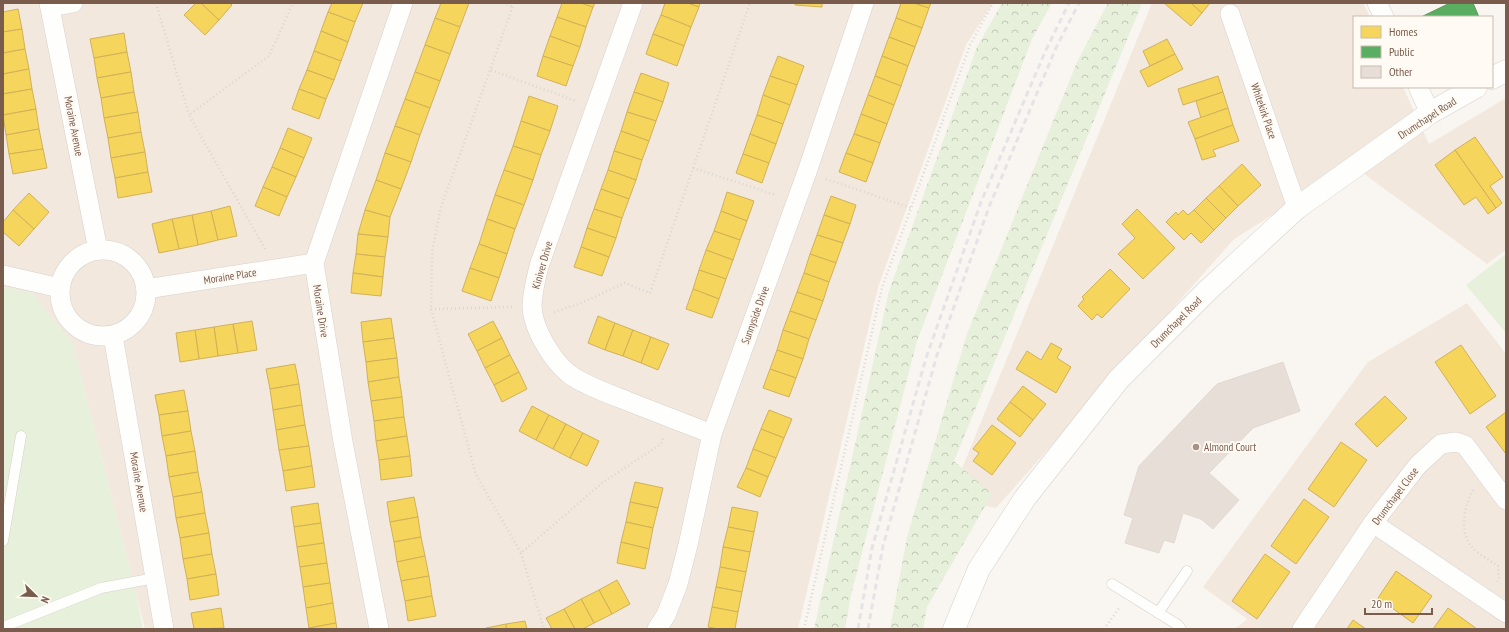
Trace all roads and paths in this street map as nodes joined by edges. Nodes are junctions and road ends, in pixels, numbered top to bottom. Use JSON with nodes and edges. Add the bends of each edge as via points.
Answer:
{"nodes":[{"id":1,"x":73,"y":3,"type":"edge"},
{"id":2,"x":156,"y":3,"type":"edge"},
{"id":3,"x":293,"y":3,"type":"edge"},
{"id":4,"x":403,"y":3,"type":"edge"},
{"id":5,"x":504,"y":3,"type":"edge"},
{"id":6,"x":514,"y":3,"type":"edge"},
{"id":7,"x":633,"y":3,"type":"edge"},
{"id":8,"x":750,"y":3,"type":"edge"},
{"id":9,"x":864,"y":3,"type":"edge"},
{"id":10,"x":993,"y":3,"type":"edge"},
{"id":11,"x":1378,"y":3,"type":"edge"},
{"id":12,"x":49,"y":5,"type":"edge"},
{"id":13,"x":513,"y":7,"type":"junction"},
{"id":14,"x":1230,"y":14,"type":"dead end"},
{"id":15,"x":1384,"y":16,"type":"edge"},
{"id":16,"x":491,"y":70,"type":"junction"},
{"id":17,"x":1506,"y":71,"type":"edge"},
{"id":18,"x":1493,"y":78,"type":"edge"},
{"id":19,"x":1418,"y":88,"type":"edge"},
{"id":20,"x":1474,"y":88,"type":"edge"},
{"id":21,"x":595,"y":109,"type":"junction"},
{"id":22,"x":1430,"y":113,"type":"junction"},
{"id":23,"x":189,"y":115,"type":"junction"},
{"id":24,"x":693,"y":168,"type":"junction"},
{"id":25,"x":807,"y":172,"type":"junction"},
{"id":26,"x":796,"y":202,"type":"junction"},
{"id":27,"x":911,"y":208,"type":"junction"},
{"id":28,"x":1297,"y":208,"type":"junction"},
{"id":29,"x":98,"y":250,"type":"junction"},
{"id":30,"x":314,"y":263,"type":"junction"},
{"id":31,"x":275,"y":269,"type":"junction"},
{"id":32,"x":3,"y":275,"type":"edge"},
{"id":33,"x":60,"y":288,"type":"junction"},
{"id":34,"x":146,"y":289,"type":"junction"},
{"id":35,"x":431,"y":309,"type":"junction"},
{"id":36,"x":533,"y":312,"type":"junction"},
{"id":37,"x":113,"y":336,"type":"junction"},
{"id":38,"x":672,"y":418,"type":"junction"},
{"id":39,"x":712,"y":434,"type":"junction"},
{"id":40,"x":21,"y":436,"type":"dead end"},
{"id":41,"x":1490,"y":478,"type":"junction"},
{"id":42,"x":1506,"y":500,"type":"edge"},
{"id":43,"x":1374,"y":522,"type":"junction"},
{"id":44,"x":3,"y":541,"type":"edge"},
{"id":45,"x":521,"y":553,"type":"junction"},
{"id":46,"x":1187,"y":571,"type":"dead end"},
{"id":47,"x":155,"y":578,"type":"junction"},
{"id":48,"x":1112,"y":584,"type":"dead end"},
{"id":49,"x":1128,"y":595,"type":"junction"},
{"id":50,"x":1485,"y":599,"type":"junction"},
{"id":51,"x":1158,"y":613,"type":"junction"},
{"id":52,"x":1506,"y":613,"type":"edge"},
{"id":53,"x":3,"y":628,"type":"edge"},
{"id":54,"x":164,"y":629,"type":"edge"},
{"id":55,"x":378,"y":629,"type":"edge"},
{"id":56,"x":544,"y":629,"type":"edge"},
{"id":57,"x":657,"y":629,"type":"edge"},
{"id":58,"x":804,"y":629,"type":"edge"},
{"id":59,"x":954,"y":629,"type":"edge"},
{"id":60,"x":1104,"y":629,"type":"edge"},
{"id":61,"x":1181,"y":629,"type":"edge"},
{"id":62,"x":1302,"y":629,"type":"edge"}],
"edges":[{"from":1,"to":12,"type":"street"},
{"from":2,"to":23,"type":"path"},
{"from":3,"to":23,"type":"path","via":[[269,56]]},
{"from":4,"to":30,"type":"street","name":"Moraine Drive"},
{"from":5,"to":13,"type":"path"},
{"from":6,"to":13,"type":"path"},
{"from":7,"to":21,"type":"street","name":"Kiniver Drive"},
{"from":8,"to":24,"type":"path"},
{"from":9,"to":25,"type":"street","name":"Sunnyside Drive"},
{"from":10,"to":27,"type":"path","via":[[970,45]]},
{"from":11,"to":15,"type":"street"},
{"from":12,"to":29,"type":"street","name":"Moraine Avenue"},
{"from":13,"to":16,"type":"path"},
{"from":14,"to":28,"type":"street","name":"Whitekirk Place"},
{"from":16,"to":21,"type":"path"},
{"from":16,"to":35,"type":"path","via":[[441,207],[432,252]]},
{"from":17,"to":18,"type":"street"},
{"from":19,"to":22,"type":"street"},
{"from":20,"to":22,"type":"street","name":"Drumchapel Road"},
{"from":21,"to":36,"type":"street","name":"Kiniver Drive","via":[[540,263]]},
{"from":22,"to":28,"type":"street","name":"Drumchapel Road"},
{"from":23,"to":31,"type":"path"},
{"from":24,"to":26,"type":"path"},
{"from":24,"to":36,"type":"path","via":[[650,293],[625,283],[579,304]]},
{"from":25,"to":26,"type":"street","name":"Sunnyside Drive"},
{"from":25,"to":27,"type":"path"},
{"from":26,"to":39,"type":"street","name":"Sunnyside Drive"},
{"from":27,"to":58,"type":"path","via":[[882,288]]},
{"from":28,"to":59,"type":"street","name":"Drumchapel Road","via":[[1207,291],[1119,379],[1025,498],[979,569]]},
{"from":29,"to":33,"type":"street","via":[[84,254],[72,262],[64,274]]},
{"from":29,"to":34,"type":"street","via":[[112,250],[125,255],[143,276]]},
{"from":30,"to":31,"type":"street","name":"Moraine Place"},
{"from":30,"to":55,"type":"street","name":"Moraine Drive","via":[[343,442]]},
{"from":31,"to":34,"type":"street","name":"Moraine Place"},
{"from":32,"to":33,"type":"street"},
{"from":33,"to":37,"type":"street","via":[[60,301],[65,315],[74,326],[99,337]]},
{"from":34,"to":37,"type":"street","via":[[142,313],[124,331]]},
{"from":35,"to":36,"type":"path"},
{"from":35,"to":45,"type":"path","via":[[476,475]]},
{"from":36,"to":38,"type":"street","name":"Kiniver Drive","via":[[543,344],[569,374],[598,389]]},
{"from":37,"to":47,"type":"street","name":"Moraine Avenue"},
{"from":38,"to":39,"type":"street","name":"Kiniver Drive"},
{"from":38,"to":45,"type":"path","via":[[661,444],[602,484]]},
{"from":39,"to":57,"type":"street","name":"Sunnyside Drive","via":[[678,584],[666,615]]},
{"from":40,"to":44,"type":"lane"},
{"from":41,"to":42,"type":"street","name":"Drumchapel Close"},
{"from":41,"to":43,"type":"street","name":"Drumchapel Close","via":[[1465,445],[1456,442],[1441,444],[1418,465]]},
{"from":41,"to":50,"type":"path","via":[[1472,491],[1465,510],[1465,535],[1472,547],[1498,566],[1499,579]]},
{"from":43,"to":50,"type":"street"},
{"from":43,"to":62,"type":"street","name":"Drumchapel Close"},
{"from":45,"to":56,"type":"path"},
{"from":46,"to":51,"type":"lane"},
{"from":47,"to":53,"type":"lane","via":[[101,588]]},
{"from":47,"to":54,"type":"street","name":"Moraine Avenue"},
{"from":48,"to":49,"type":"lane"},
{"from":49,"to":51,"type":"lane"},
{"from":49,"to":60,"type":"path"},
{"from":50,"to":52,"type":"street"},
{"from":51,"to":61,"type":"lane"}]}
